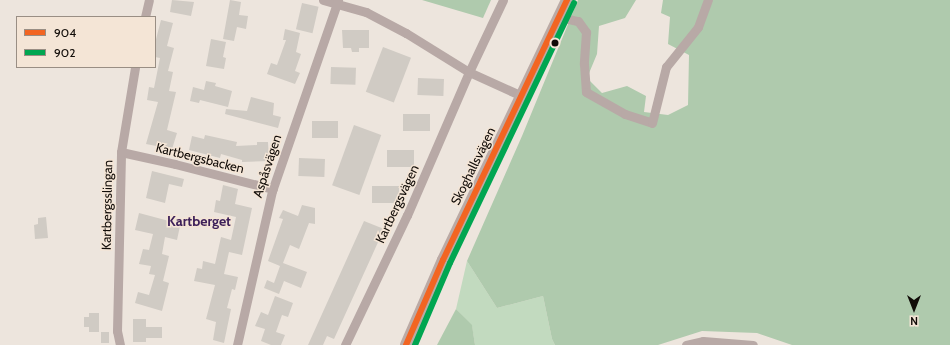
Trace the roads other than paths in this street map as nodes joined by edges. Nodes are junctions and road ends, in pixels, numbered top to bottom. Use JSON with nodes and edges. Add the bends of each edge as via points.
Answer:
{"nodes":[{"id":1,"x":149,"y":0,"type":"edge"},
{"id":2,"x":323,"y":0,"type":"edge"},
{"id":3,"x":503,"y":0,"type":"edge"},
{"id":4,"x":567,"y":0,"type":"edge"},
{"id":5,"x":708,"y":0,"type":"edge"},
{"id":6,"x":337,"y":2,"type":"edge"},
{"id":7,"x":145,"y":16,"type":"edge"},
{"id":8,"x":560,"y":17,"type":"junction"},
{"id":9,"x":135,"y":68,"type":"edge"},
{"id":10,"x":469,"y":72,"type":"junction"},
{"id":11,"x":522,"y":96,"type":"junction"},
{"id":12,"x":121,"y":152,"type":"junction"},
{"id":13,"x":273,"y":189,"type":"junction"},
{"id":14,"x":120,"y":345,"type":"edge"},
{"id":15,"x":237,"y":345,"type":"edge"},
{"id":16,"x":345,"y":345,"type":"edge"},
{"id":17,"x":406,"y":345,"type":"edge"},
{"id":18,"x":686,"y":345,"type":"edge"},
{"id":19,"x":753,"y":345,"type":"edge"}],
"edges":[{"from":1,"to":7,"type":"street"},
{"from":2,"to":6,"type":"street"},
{"from":3,"to":10,"type":"street","name":"Kartbergsvägen"},
{"from":4,"to":8,"type":"main road","name":"Skoghallsvägen"},
{"from":5,"to":8,"type":"street","via":[[698,27],[666,67],[652,123],[625,114],[586,92],[586,32],[578,21]]},
{"from":6,"to":10,"type":"street","via":[[406,33]]},
{"from":6,"to":13,"type":"street","name":"Aspåsvägen"},
{"from":8,"to":11,"type":"main road","name":"Skoghallsvägen"},
{"from":9,"to":12,"type":"street","name":"Kartbergsslingan"},
{"from":10,"to":11,"type":"street"},
{"from":10,"to":16,"type":"street","name":"Kartbergsvägen","via":[[410,210]]},
{"from":11,"to":17,"type":"main road","name":"Skoghallsvägen","via":[[443,260]]},
{"from":12,"to":13,"type":"street","name":"Kartbergsbacken"},
{"from":12,"to":14,"type":"street","name":"Kartbergsslingan","via":[[117,331]]},
{"from":13,"to":15,"type":"street","name":"Aspåsvägen"},
{"from":18,"to":19,"type":"street","via":[[703,341]]}]}
